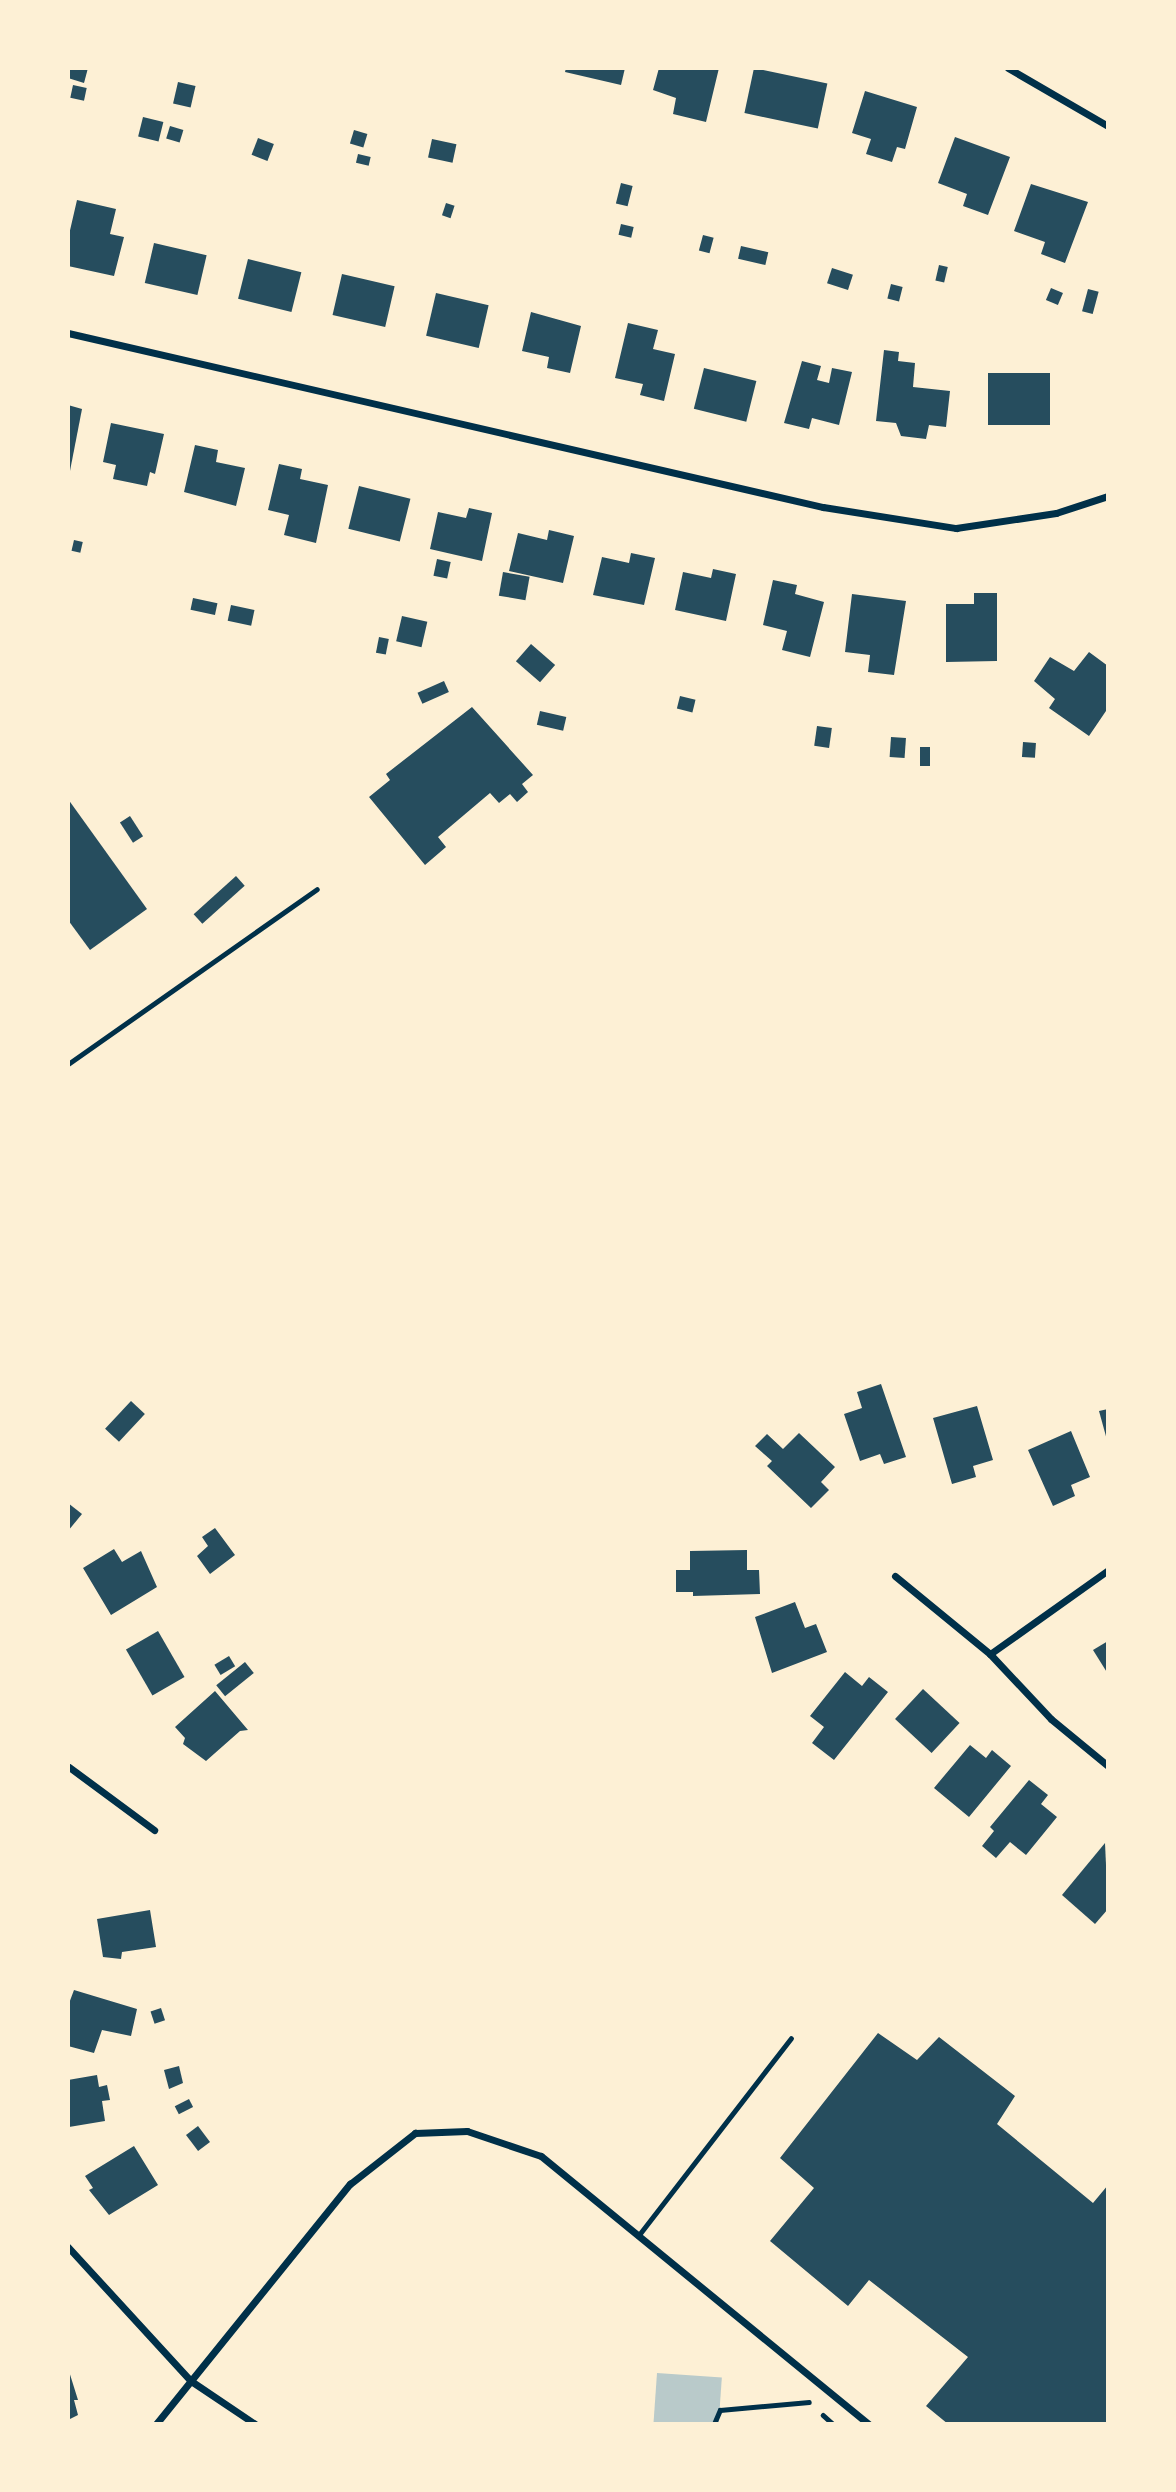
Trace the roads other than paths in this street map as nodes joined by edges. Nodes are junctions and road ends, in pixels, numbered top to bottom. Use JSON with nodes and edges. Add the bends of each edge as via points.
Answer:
{"nodes":[{"id":1,"x":1008,"y":68,"type":"edge"},
{"id":2,"x":1108,"y":126,"type":"edge"},
{"id":3,"x":68,"y":333,"type":"edge"},
{"id":4,"x":1108,"y":496,"type":"edge"},
{"id":5,"x":317,"y":889,"type":"dead end"},
{"id":6,"x":68,"y":1065,"type":"edge"},
{"id":7,"x":1108,"y":1570,"type":"edge"},
{"id":8,"x":895,"y":1576,"type":"dead end"},
{"id":9,"x":990,"y":1654,"type":"junction"},
{"id":10,"x":1108,"y":1766,"type":"edge"},
{"id":11,"x":69,"y":1767,"type":"edge"},
{"id":12,"x":154,"y":1830,"type":"dead end"},
{"id":13,"x":791,"y":2038,"type":"dead end"},
{"id":14,"x":638,"y":2235,"type":"junction"},
{"id":15,"x":68,"y":2247,"type":"edge"},
{"id":16,"x":191,"y":2381,"type":"junction"},
{"id":17,"x":156,"y":2424,"type":"edge"},
{"id":18,"x":255,"y":2424,"type":"edge"},
{"id":19,"x":869,"y":2424,"type":"edge"}],
"edges":[{"from":1,"to":2,"type":"street"},
{"from":3,"to":4,"type":"street","via":[[823,507],[956,528],[1056,513]]},
{"from":5,"to":6,"type":"lane"},
{"from":7,"to":9,"type":"street"},
{"from":8,"to":9,"type":"street"},
{"from":9,"to":10,"type":"street","via":[[1051,1719]]},
{"from":11,"to":12,"type":"street"},
{"from":13,"to":14,"type":"lane"},
{"from":14,"to":16,"type":"street","via":[[541,2156],[467,2131],[415,2133],[350,2184]]},
{"from":14,"to":19,"type":"street"},
{"from":15,"to":16,"type":"street"},
{"from":16,"to":17,"type":"street"},
{"from":16,"to":18,"type":"street"}]}
